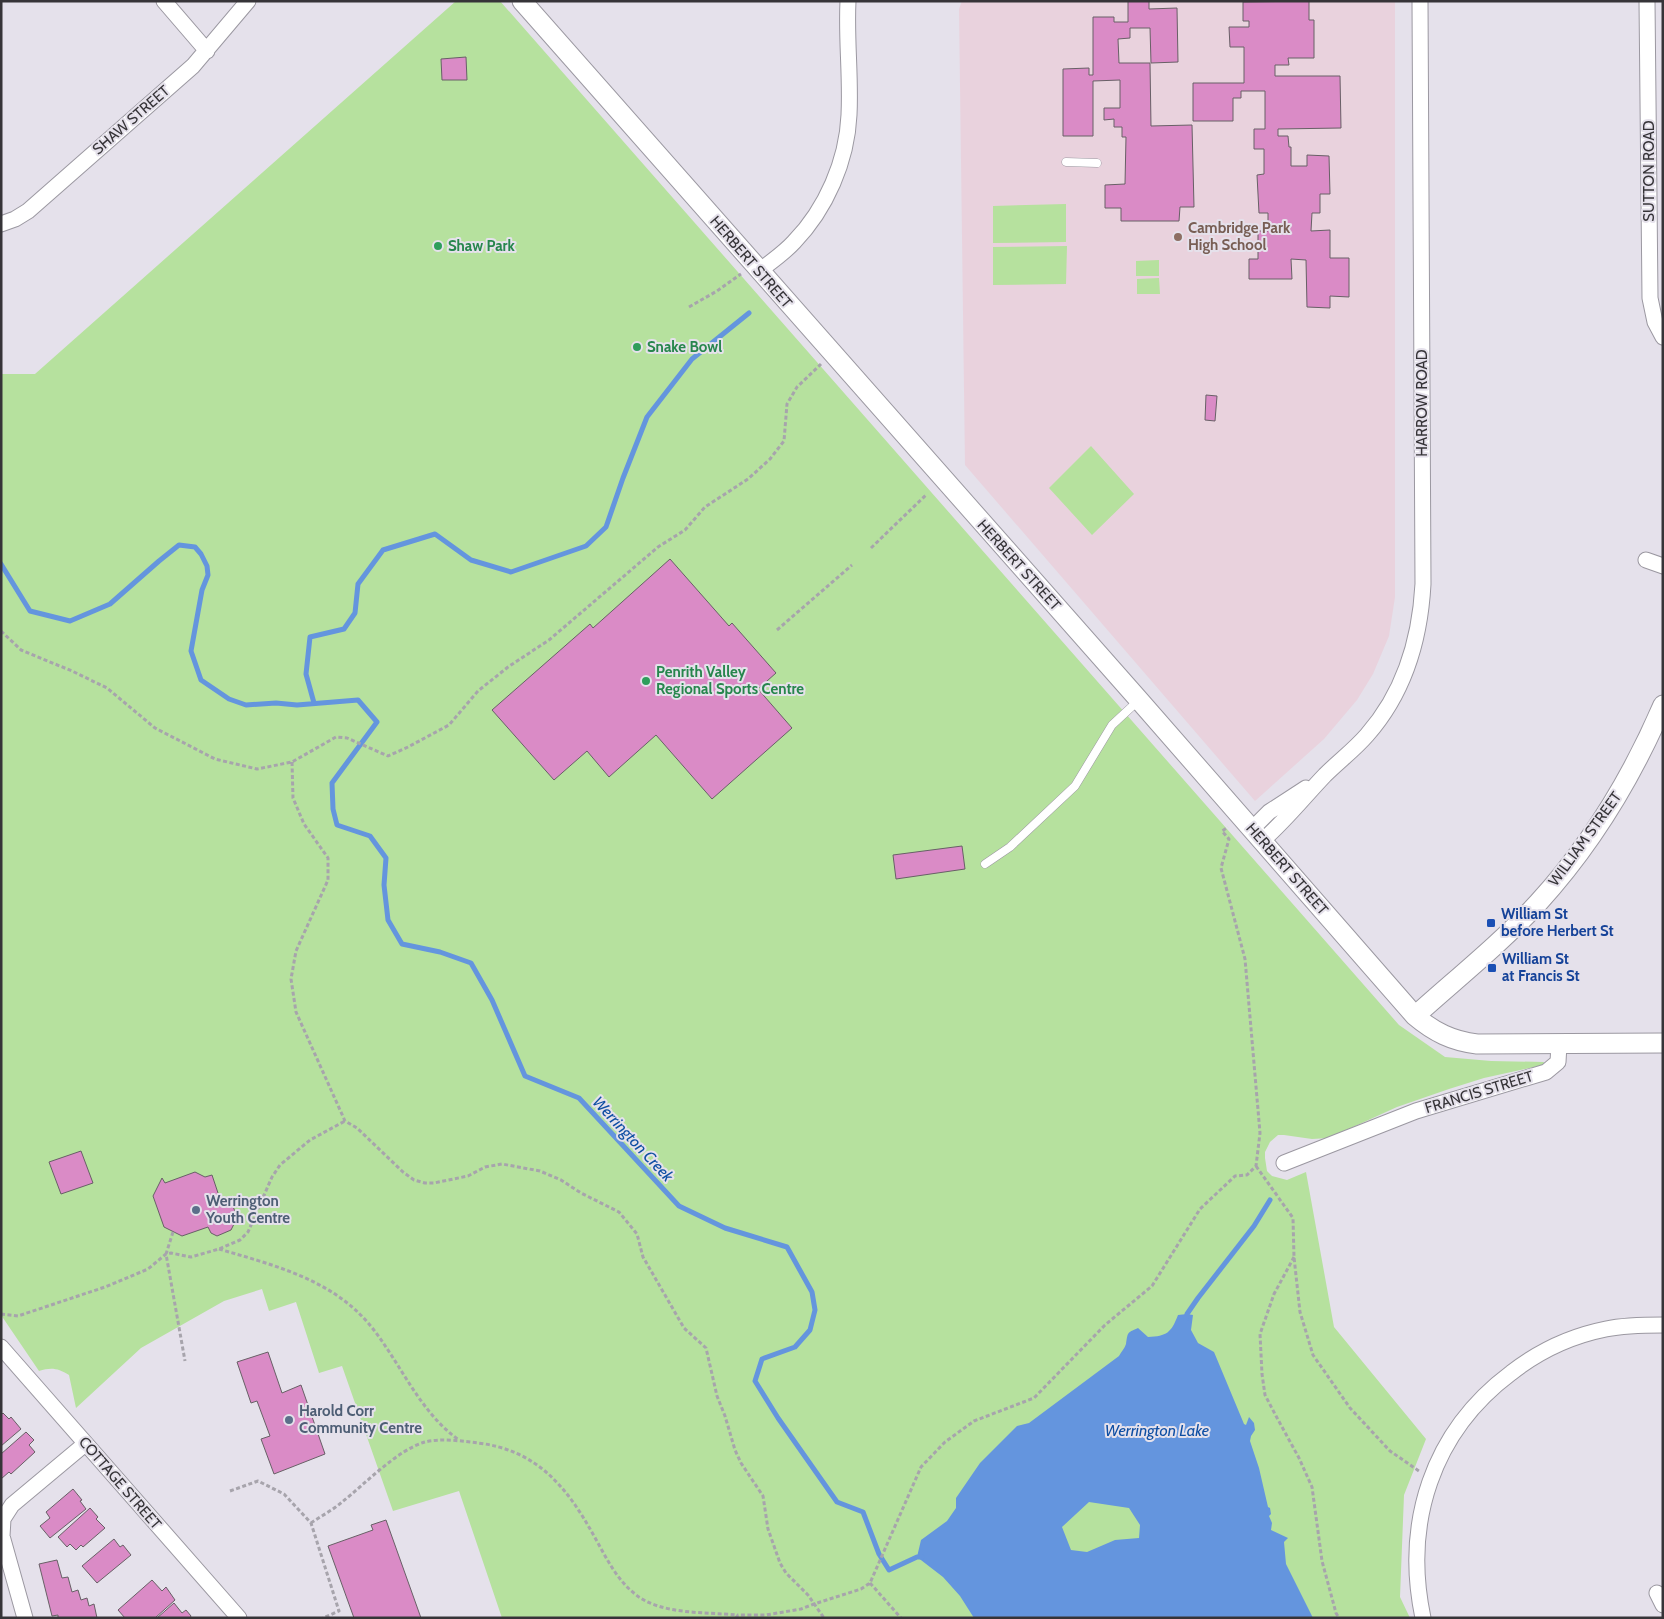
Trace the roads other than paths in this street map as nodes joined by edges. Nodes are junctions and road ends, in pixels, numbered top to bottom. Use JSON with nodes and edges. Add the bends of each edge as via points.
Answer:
{"nodes":[{"id":1,"x":164,"y":1,"type":"edge"},
{"id":2,"x":248,"y":1,"type":"edge"},
{"id":3,"x":522,"y":1,"type":"edge"},
{"id":4,"x":848,"y":1,"type":"edge"},
{"id":5,"x":1420,"y":1,"type":"edge"},
{"id":6,"x":1648,"y":1,"type":"edge"},
{"id":7,"x":207,"y":50,"type":"junction"},
{"id":8,"x":1066,"y":162,"type":"dead end"},
{"id":9,"x":1097,"y":162,"type":"dead end"},
{"id":10,"x":1,"y":224,"type":"edge"},
{"id":11,"x":756,"y":268,"type":"junction"},
{"id":12,"x":1663,"y":337,"type":"edge"},
{"id":13,"x":1646,"y":560,"type":"dead end"},
{"id":14,"x":1663,"y":566,"type":"edge"},
{"id":15,"x":1139,"y":700,"type":"junction"},
{"id":16,"x":1663,"y":705,"type":"edge"},
{"id":17,"x":1251,"y":829,"type":"junction"},
{"id":18,"x":985,"y":864,"type":"dead end"},
{"id":19,"x":1415,"y":1016,"type":"junction"},
{"id":20,"x":1663,"y":1043,"type":"edge"},
{"id":21,"x":1559,"y":1044,"type":"junction"},
{"id":22,"x":1284,"y":1163,"type":"dead end"},
{"id":23,"x":1663,"y":1325,"type":"edge"},
{"id":24,"x":1,"y":1347,"type":"edge"},
{"id":25,"x":85,"y":1444,"type":"junction"},
{"id":26,"x":25,"y":1618,"type":"edge"},
{"id":27,"x":239,"y":1618,"type":"edge"},
{"id":28,"x":1423,"y":1618,"type":"edge"}],
"edges":[{"from":1,"to":7,"type":"street"},
{"from":2,"to":7,"type":"street","name":"SHAW STREET"},
{"from":3,"to":11,"type":"street","name":"HERBERT STREET"},
{"from":4,"to":11,"type":"street","via":[[849,114],[842,157],[812,221],[793,244]]},
{"from":5,"to":17,"type":"street","name":"HARROW ROAD","via":[[1422,606],[1412,653],[1393,698],[1366,736],[1326,775],[1272,810]]},
{"from":6,"to":12,"type":"street","name":"SUTTON ROAD","via":[[1650,298],[1655,322]]},
{"from":7,"to":10,"type":"street","name":"SHAW STREET","via":[[193,66],[28,211]]},
{"from":8,"to":9,"type":"lane"},
{"from":11,"to":15,"type":"street","name":"HERBERT STREET"},
{"from":13,"to":14,"type":"street"},
{"from":15,"to":17,"type":"street","name":"HERBERT STREET"},
{"from":15,"to":18,"type":"lane","via":[[1112,725],[1075,786],[1010,847]]},
{"from":16,"to":19,"type":"street","name":"WILLIAM STREET","via":[[1621,789],[1570,864],[1504,937]]},
{"from":17,"to":19,"type":"street","name":"HERBERT STREET"},
{"from":19,"to":21,"type":"street","name":"HERBERT STREET","via":[[1439,1034],[1465,1042]]},
{"from":20,"to":21,"type":"street"},
{"from":21,"to":22,"type":"street","name":"FRANCIS STREET","via":[[1558,1062],[1546,1072],[1416,1111]]},
{"from":23,"to":28,"type":"street","via":[[1606,1329],[1568,1340],[1533,1357],[1500,1380],[1475,1404],[1454,1431],[1425,1495],[1416,1552]]},
{"from":24,"to":25,"type":"street","name":"COTTAGE STREET"},
{"from":25,"to":26,"type":"street","via":[[12,1505],[3,1519],[2,1536]]},
{"from":25,"to":27,"type":"street","name":"COTTAGE STREET"}]}
